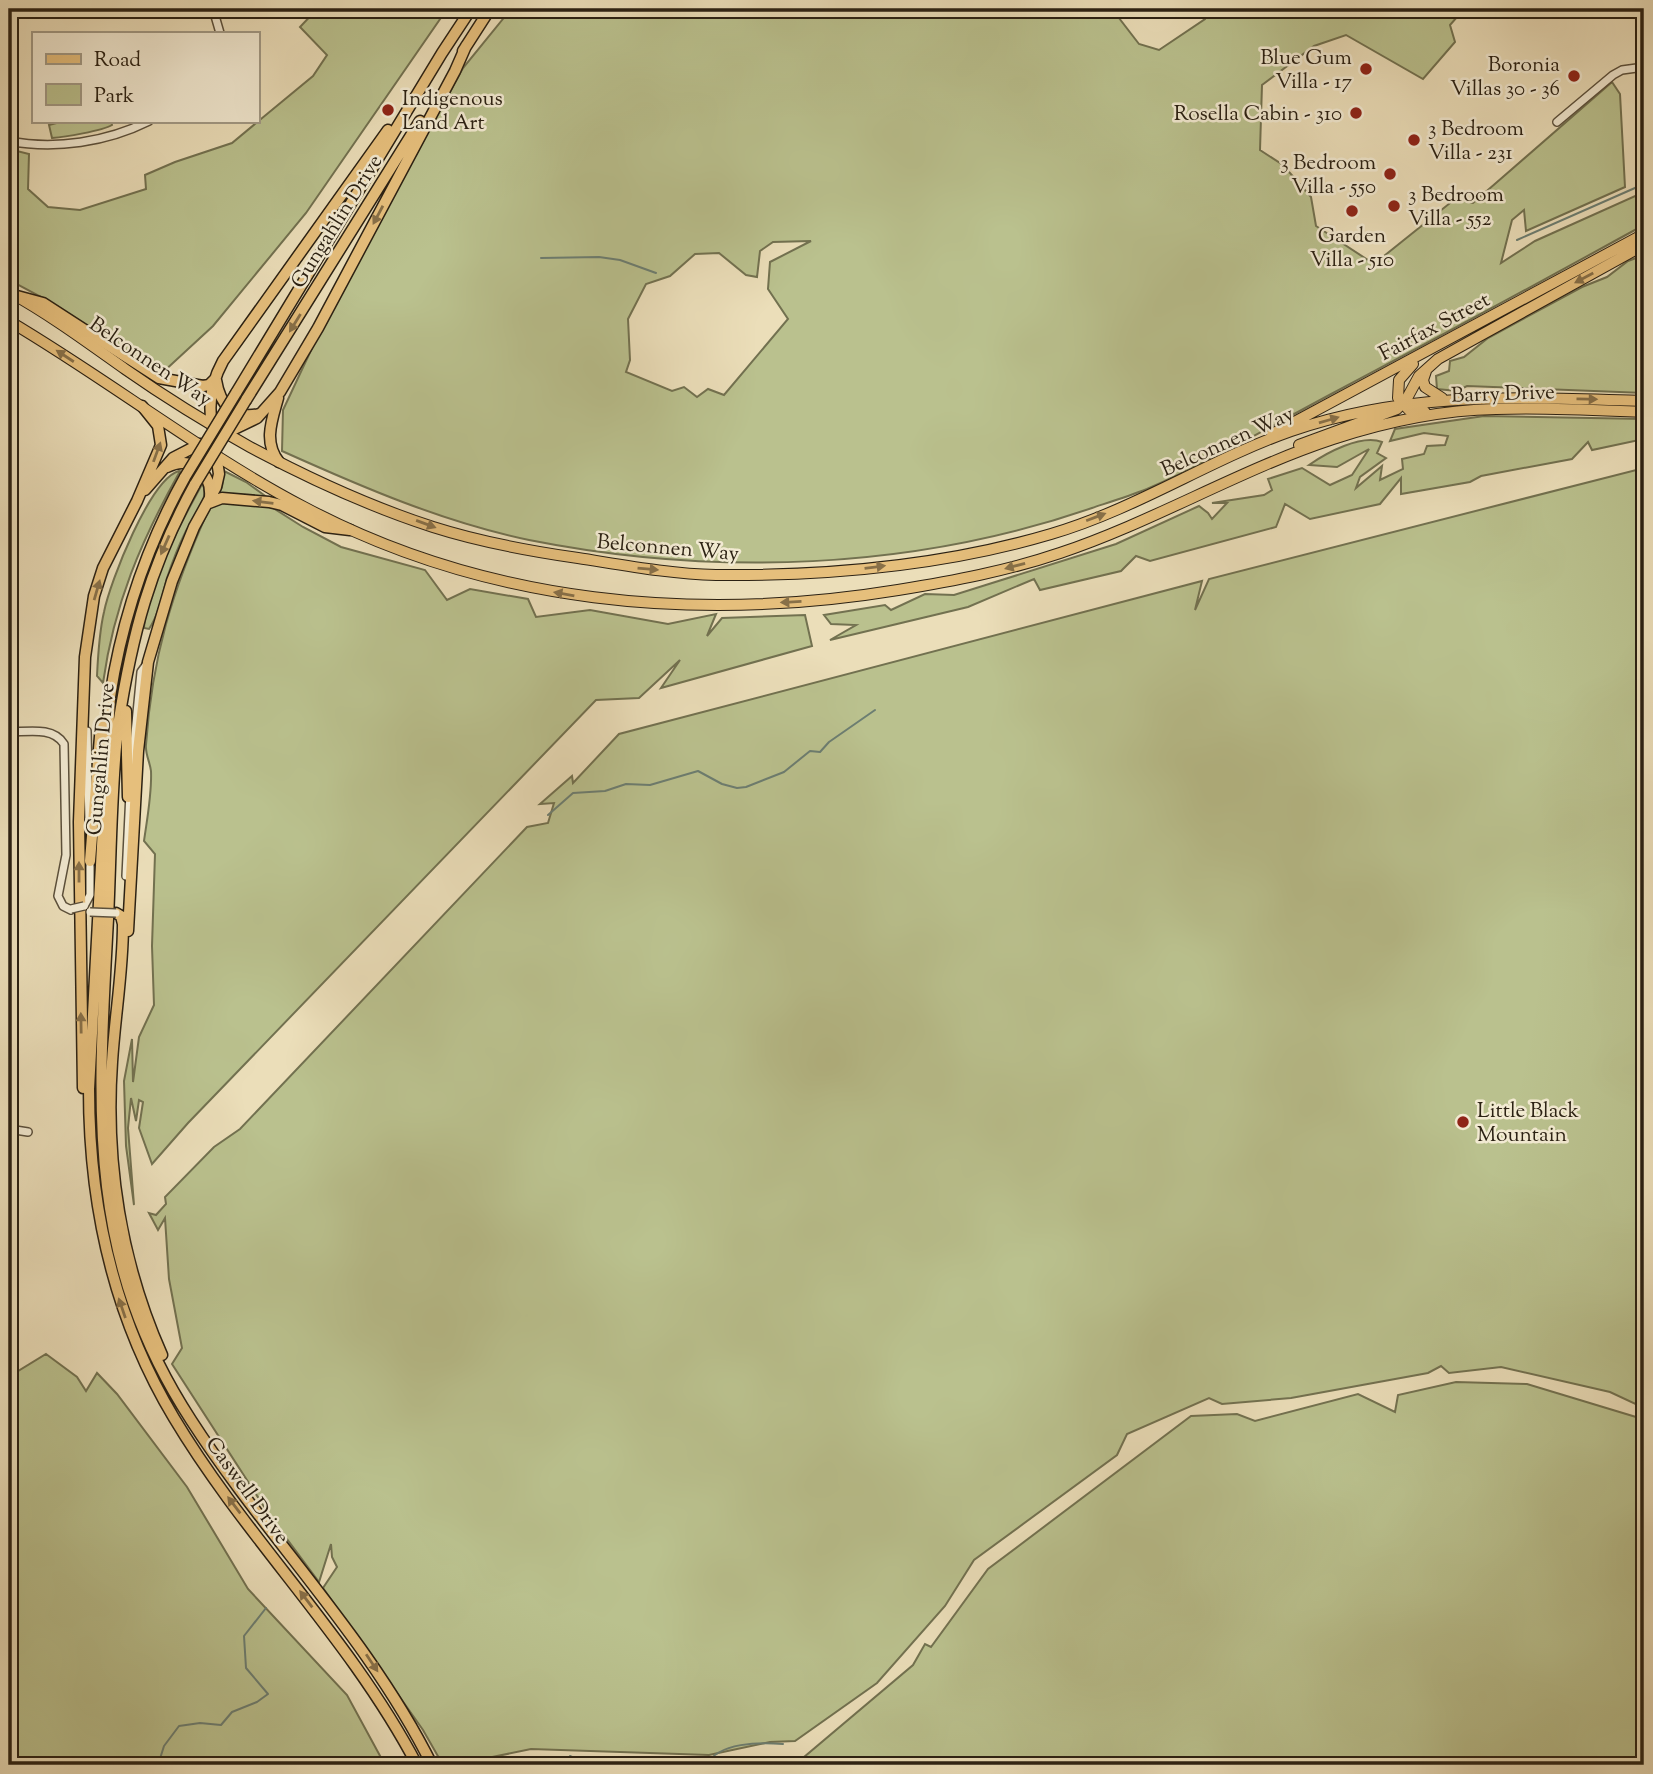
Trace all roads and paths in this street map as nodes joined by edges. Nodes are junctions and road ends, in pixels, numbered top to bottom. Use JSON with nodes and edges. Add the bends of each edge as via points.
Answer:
{"nodes":[{"id":1,"x":213,"y":9,"type":"edge"},
{"id":2,"x":471,"y":9,"type":"edge"},
{"id":3,"x":490,"y":9,"type":"edge"},
{"id":4,"x":220,"y":32,"type":"edge"},
{"id":5,"x":466,"y":46,"type":"junction"},
{"id":6,"x":442,"y":52,"type":"junction"},
{"id":7,"x":1644,"y":67,"type":"edge"},
{"id":8,"x":146,"y":122,"type":"edge"},
{"id":9,"x":1557,"y":122,"type":"dead end"},
{"id":10,"x":9,"y":141,"type":"edge"},
{"id":11,"x":1644,"y":234,"type":"edge"},
{"id":12,"x":1644,"y":245,"type":"edge"},
{"id":13,"x":13,"y":294,"type":"edge"},
{"id":14,"x":9,"y":321,"type":"edge"},
{"id":15,"x":1433,"y":348,"type":"junction"},
{"id":16,"x":1429,"y":365,"type":"junction"},
{"id":17,"x":215,"y":378,"type":"junction"},
{"id":18,"x":280,"y":392,"type":"junction"},
{"id":19,"x":1446,"y":399,"type":"junction"},
{"id":20,"x":1644,"y":401,"type":"edge"},
{"id":21,"x":1403,"y":404,"type":"junction"},
{"id":22,"x":142,"y":406,"type":"junction"},
{"id":23,"x":1459,"y":411,"type":"junction"},
{"id":24,"x":263,"y":412,"type":"junction"},
{"id":25,"x":1644,"y":412,"type":"edge"},
{"id":26,"x":212,"y":425,"type":"junction"},
{"id":27,"x":1364,"y":429,"type":"joint"},
{"id":28,"x":226,"y":433,"type":"junction"},
{"id":29,"x":214,"y":438,"type":"junction"},
{"id":30,"x":200,"y":444,"type":"junction"},
{"id":31,"x":1242,"y":452,"type":"junction"},
{"id":32,"x":216,"y":454,"type":"junction"},
{"id":33,"x":279,"y":462,"type":"junction"},
{"id":34,"x":159,"y":474,"type":"junction"},
{"id":35,"x":1193,"y":498,"type":"junction"},
{"id":36,"x":137,"y":501,"type":"junction"},
{"id":37,"x":209,"y":502,"type":"junction"},
{"id":38,"x":349,"y":530,"type":"junction"},
{"id":39,"x":120,"y":639,"type":"junction"},
{"id":40,"x":85,"y":657,"type":"junction"},
{"id":41,"x":148,"y":662,"type":"junction"},
{"id":42,"x":127,"y":677,"type":"junction"},
{"id":43,"x":9,"y":732,"type":"edge"},
{"id":44,"x":128,"y":831,"type":"junction"},
{"id":45,"x":90,"y":861,"type":"junction"},
{"id":46,"x":86,"y":910,"type":"junction"},
{"id":47,"x":116,"y":913,"type":"junction"},
{"id":48,"x":113,"y":1048,"type":"junction"},
{"id":49,"x":9,"y":1129,"type":"edge"},
{"id":50,"x":27,"y":1132,"type":"dead end"},
{"id":51,"x":98,"y":1212,"type":"junction"},
{"id":52,"x":243,"y":1492,"type":"junction"},
{"id":53,"x":417,"y":1765,"type":"edge"},
{"id":54,"x":432,"y":1765,"type":"edge"}],
"edges":[{"from":1,"to":4,"type":"street"},
{"from":2,"to":6,"type":"highway","name":"Gungahlin Drive"},
{"from":3,"to":5,"type":"highway","name":"Gungahlin Drive"},
{"from":5,"to":18,"type":"highway","one_way":true},
{"from":5,"to":42,"type":"highway","name":"Gungahlin Drive","one_way":true,"bridge":true,"via":[[195,484],[149,583]]},
{"from":6,"to":17,"type":"highway","via":[[225,357]]},
{"from":6,"to":39,"type":"highway","name":"Gungahlin Drive","bridge":true,"via":[[185,477],[147,552]]},
{"from":7,"to":9,"type":"street","via":[[1613,75]]},
{"from":8,"to":10,"type":"street","via":[[80,142]]},
{"from":11,"to":15,"type":"main road","name":"Fairfax Street"},
{"from":12,"to":16,"type":"main road","name":"Fairfax Street","one_way":true},
{"from":13,"to":17,"type":"highway","via":[[43,303],[159,378],[203,386]]},
{"from":13,"to":26,"type":"main road","name":"Belconnen Way"},
{"from":22,"to":14,"type":"main road","name":"Belconnen Way","one_way":true},
{"from":15,"to":21,"type":"main road","via":[[1401,377],[1398,393]]},
{"from":15,"to":31,"type":"main road","name":"Fairfax Street"},
{"from":16,"to":19,"type":"main road","via":[[1423,377],[1425,387]]},
{"from":16,"to":21,"type":"main road","name":"Fairfax Street"},
{"from":17,"to":24,"type":"highway","via":[[219,396],[230,410],[244,415]]},
{"from":17,"to":26,"type":"highway"},
{"from":18,"to":24,"type":"highway"},
{"from":18,"to":33,"type":"highway","via":[[269,437],[270,449]]},
{"from":19,"to":20,"type":"main road","name":"Barry Drive","one_way":true},
{"from":19,"to":21,"type":"main road","name":"Barry Drive"},
{"from":21,"to":23,"type":"main road","via":[[1416,412]]},
{"from":31,"to":21,"type":"main road","name":"Belconnen Way","one_way":true,"via":[[1317,423]]},
{"from":21,"to":35,"type":"main road","via":[[1387,415],[1290,449]]},
{"from":22,"to":30,"type":"main road","name":"Belconnen Way"},
{"from":36,"to":22,"type":"highway","one_way":true,"via":[[161,443],[161,431]]},
{"from":23,"to":25,"type":"main road","name":"Barry Drive"},
{"from":23,"to":27,"type":"main road","name":"Barry Drive"},
{"from":24,"to":28,"type":"highway","via":[[246,426]]},
{"from":26,"to":28,"type":"main road","name":"Belconnen Way"},
{"from":26,"to":29,"type":"main road"},
{"from":27,"to":35,"type":"main road","name":"Belconnen Way"},
{"from":28,"to":29,"type":"main road"},
{"from":28,"to":33,"type":"main road","name":"Belconnen Way"},
{"from":29,"to":30,"type":"main road"},
{"from":29,"to":32,"type":"main road"},
{"from":30,"to":32,"type":"main road","name":"Belconnen Way"},
{"from":30,"to":34,"type":"highway","via":[[180,453]]},
{"from":33,"to":31,"type":"main road","name":"Belconnen Way","one_way":true,"via":[[434,527],[527,551],[713,575],[842,572],[964,556],[1055,533],[1151,496]]},
{"from":32,"to":37,"type":"highway","via":[[218,482]]},
{"from":32,"to":38,"type":"main road","name":"Belconnen Way"},
{"from":34,"to":36,"type":"highway"},
{"from":34,"to":37,"type":"highway","via":[[178,463],[197,466],[210,482]]},
{"from":35,"to":38,"type":"main road","name":"Belconnen Way","one_way":true,"via":[[1060,553],[967,579],[844,599],[712,607],[576,597],[518,586],[434,562]]},
{"from":40,"to":36,"type":"highway","one_way":true,"via":[[100,577]]},
{"from":38,"to":37,"type":"highway","one_way":true,"via":[[325,527],[269,502],[222,498]]},
{"from":37,"to":41,"type":"highway","via":[[172,580]]},
{"from":39,"to":45,"type":"highway","via":[[111,662],[99,738]]},
{"from":39,"to":51,"type":"highway","name":"Gungahlin Drive","via":[[106,745],[89,1089]]},
{"from":40,"to":45,"type":"street"},
{"from":51,"to":40,"type":"highway","one_way":true,"via":[[89,1178],[81,1041],[79,822]]},
{"from":41,"to":44,"type":"street","via":[[141,672],[135,718]]},
{"from":41,"to":48,"type":"highway","via":[[137,763],[125,974]]},
{"from":42,"to":44,"type":"highway"},
{"from":42,"to":52,"type":"highway","name":"Gungahlin Drive","via":[[116,755],[101,1069],[102,1150],[109,1209],[133,1304],[161,1370],[190,1420]]},
{"from":43,"to":46,"type":"street","bridge":true,"via":[[52,733],[64,744],[66,855],[58,896],[70,910]]},
{"from":44,"to":47,"type":"street","via":[[125,904]]},
{"from":45,"to":46,"type":"street"},
{"from":46,"to":47,"type":"street","bridge":true},
{"from":47,"to":48,"type":"highway","via":[[122,922],[122,964]]},
{"from":48,"to":52,"type":"highway","via":[[115,1188],[139,1293],[183,1399]]},
{"from":49,"to":50,"type":"street"},
{"from":53,"to":51,"type":"highway","name":"Caswell Drive","one_way":true,"via":[[377,1697],[202,1462],[157,1387],[125,1315]]},
{"from":52,"to":54,"type":"highway","name":"Caswell Drive","one_way":true,"via":[[394,1697]]}]}
